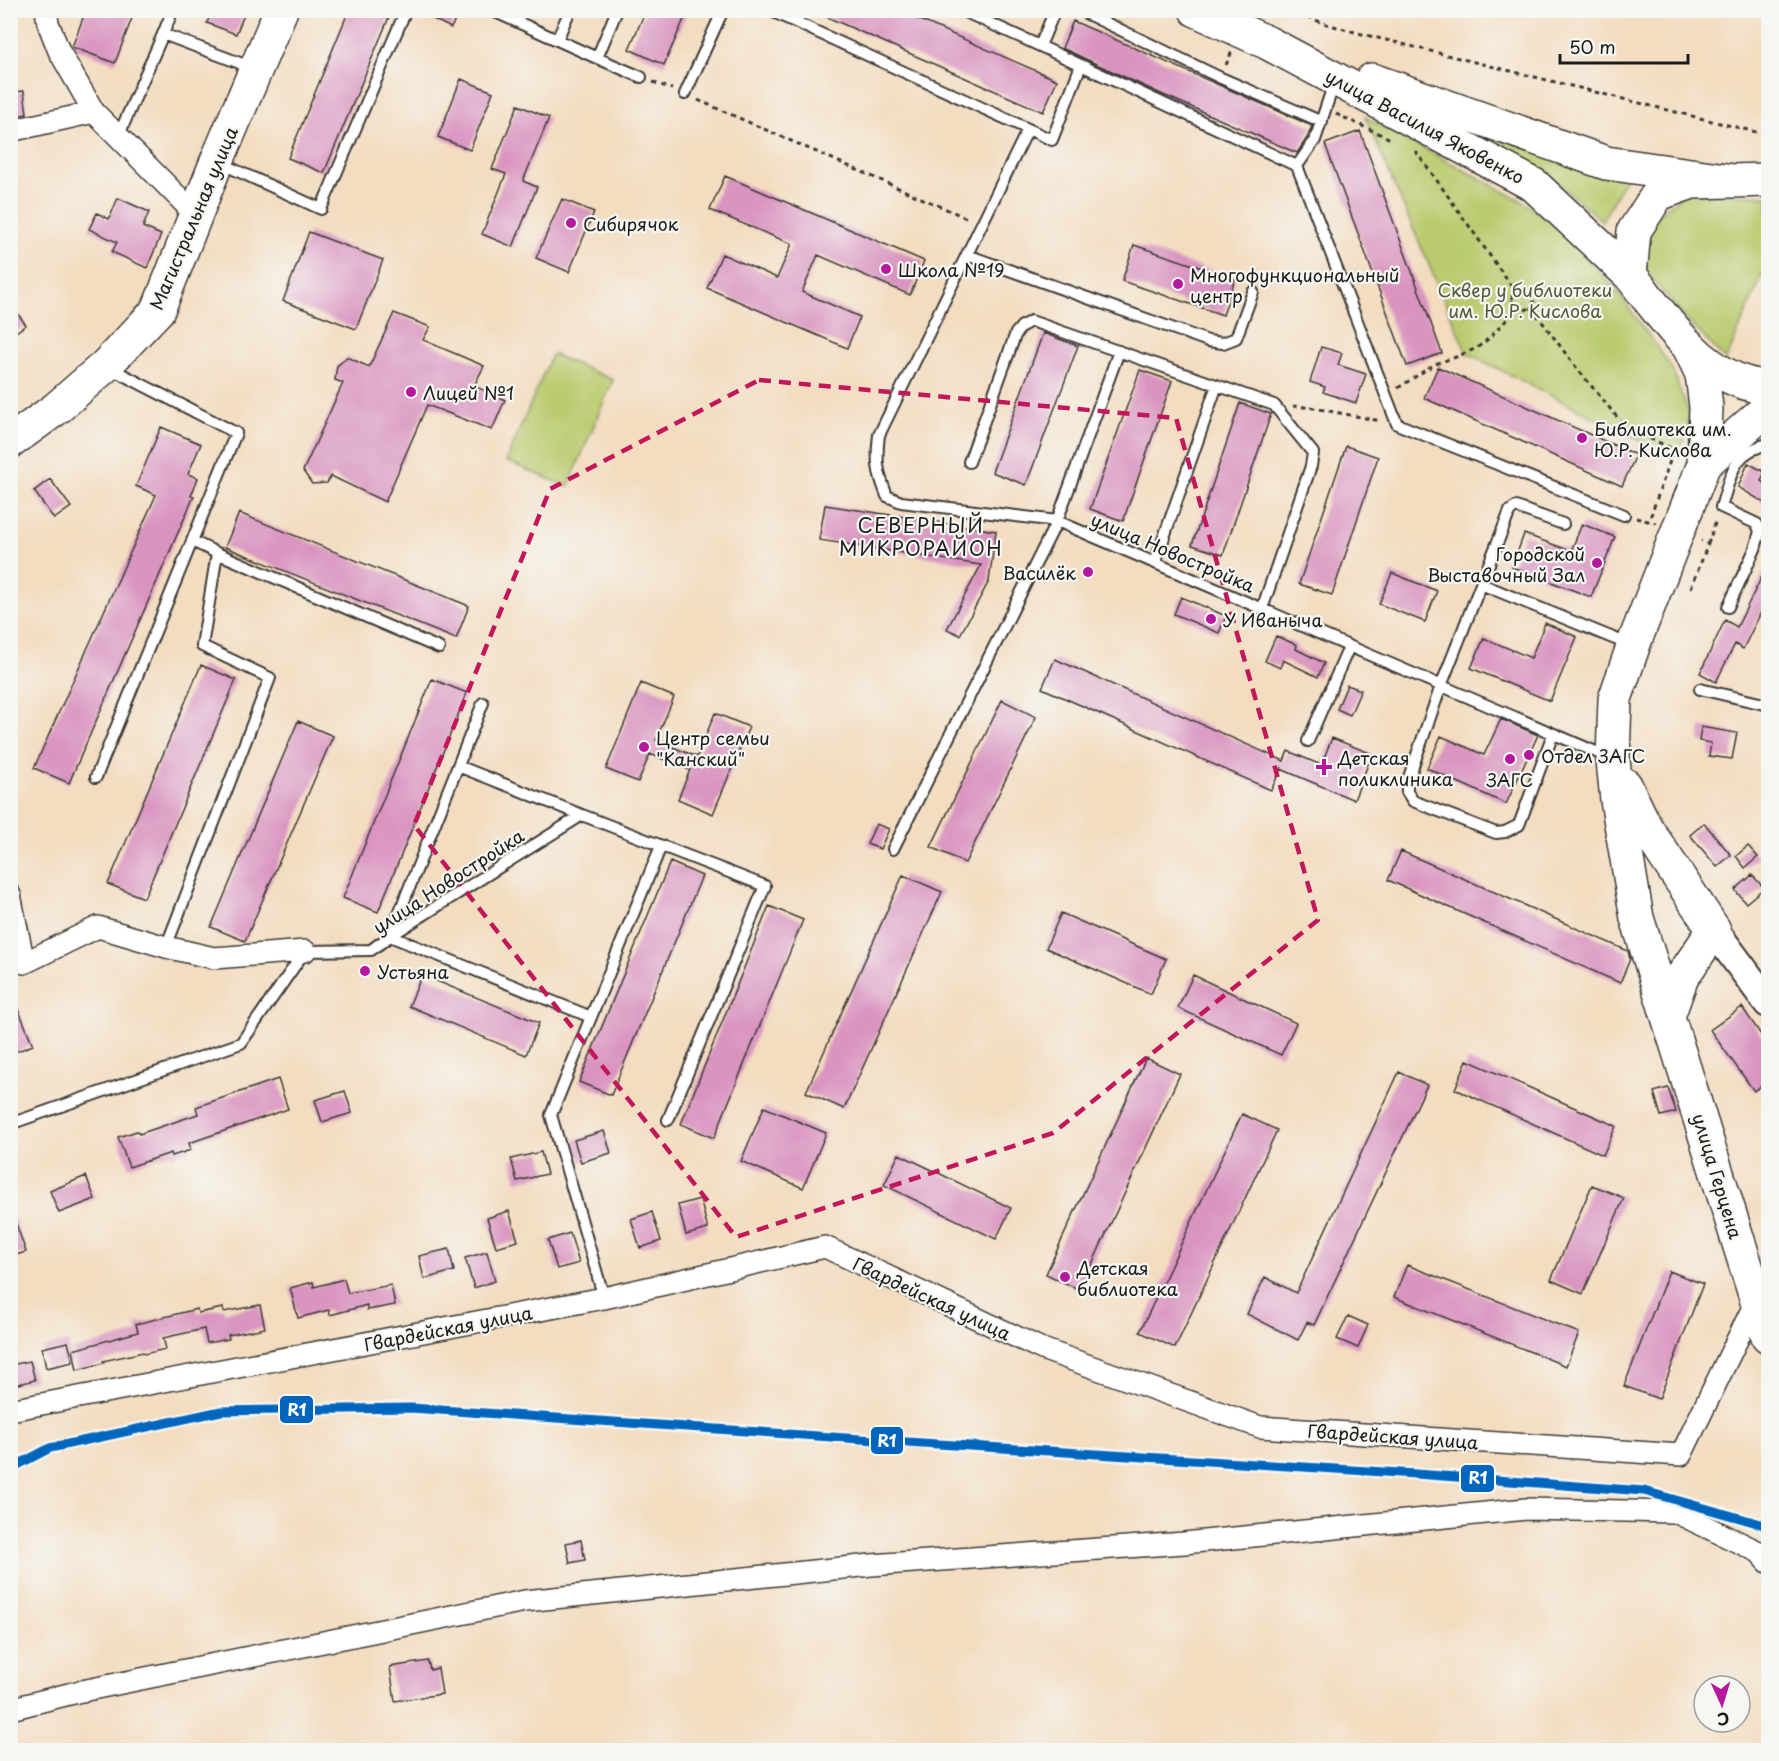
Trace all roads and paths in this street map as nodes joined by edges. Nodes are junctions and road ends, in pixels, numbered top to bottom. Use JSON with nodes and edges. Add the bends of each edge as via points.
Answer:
{"nodes":[{"id":1,"x":173,"y":10,"type":"edge"},
{"id":2,"x":281,"y":10,"type":"edge"},
{"id":3,"x":406,"y":10,"type":"edge"},
{"id":4,"x":490,"y":10,"type":"edge"},
{"id":5,"x":570,"y":10,"type":"edge"},
{"id":6,"x":617,"y":10,"type":"edge"},
{"id":7,"x":723,"y":10,"type":"edge"},
{"id":8,"x":769,"y":10,"type":"edge"},
{"id":9,"x":961,"y":10,"type":"edge"},
{"id":10,"x":1055,"y":10,"type":"edge"},
{"id":11,"x":1079,"y":10,"type":"edge"},
{"id":12,"x":1197,"y":10,"type":"edge"},
{"id":13,"x":1291,"y":10,"type":"edge"},
{"id":14,"x":49,"y":15,"type":"edge"},
{"id":15,"x":163,"y":34,"type":"junction"},
{"id":16,"x":557,"y":40,"type":"junction"},
{"id":17,"x":1268,"y":43,"type":"junction"},
{"id":18,"x":1040,"y":46,"type":"junction"},
{"id":19,"x":597,"y":58,"type":"junction"},
{"id":20,"x":1081,"y":65,"type":"junction"},
{"id":21,"x":256,"y":69,"type":"junction"},
{"id":22,"x":641,"y":76,"type":"joint"},
{"id":23,"x":685,"y":94,"type":"junction"},
{"id":24,"x":1331,"y":94,"type":"junction"},
{"id":25,"x":94,"y":112,"type":"junction"},
{"id":26,"x":1322,"y":122,"type":"junction"},
{"id":27,"x":36,"y":125,"type":"junction"},
{"id":28,"x":1028,"y":129,"type":"junction"},
{"id":29,"x":10,"y":131,"type":"edge"},
{"id":30,"x":1768,"y":135,"type":"edge"},
{"id":31,"x":118,"y":137,"type":"junction"},
{"id":32,"x":10,"y":140,"type":"edge"},
{"id":33,"x":1398,"y":142,"type":"dead end"},
{"id":34,"x":1408,"y":147,"type":"dead end"},
{"id":35,"x":217,"y":162,"type":"junction"},
{"id":36,"x":1297,"y":166,"type":"junction"},
{"id":37,"x":1768,"y":180,"type":"edge"},
{"id":38,"x":1733,"y":181,"type":"junction"},
{"id":39,"x":196,"y":215,"type":"junction"},
{"id":40,"x":982,"y":225,"type":"junction"},
{"id":41,"x":967,"y":255,"type":"junction"},
{"id":42,"x":1630,"y":275,"type":"junction"},
{"id":43,"x":1515,"y":291,"type":"junction"},
{"id":44,"x":1253,"y":292,"type":"dead end"},
{"id":45,"x":1531,"y":307,"type":"junction"},
{"id":46,"x":1517,"y":309,"type":"junction"},
{"id":47,"x":1688,"y":345,"type":"junction"},
{"id":48,"x":1119,"y":351,"type":"junction"},
{"id":49,"x":105,"y":366,"type":"junction"},
{"id":50,"x":1218,"y":385,"type":"junction"},
{"id":51,"x":1768,"y":389,"type":"edge"},
{"id":52,"x":1386,"y":395,"type":"junction"},
{"id":53,"x":1274,"y":405,"type":"junction"},
{"id":54,"x":1768,"y":411,"type":"edge"},
{"id":55,"x":1397,"y":424,"type":"junction"},
{"id":56,"x":10,"y":442,"type":"edge"},
{"id":57,"x":1768,"y":444,"type":"edge"},
{"id":58,"x":969,"y":462,"type":"dead end"},
{"id":59,"x":1704,"y":464,"type":"junction"},
{"id":60,"x":1721,"y":507,"type":"junction"},
{"id":61,"x":1624,"y":515,"type":"dead end"},
{"id":62,"x":1057,"y":521,"type":"junction"},
{"id":63,"x":1649,"y":521,"type":"dead end"},
{"id":64,"x":1563,"y":524,"type":"dead end"},
{"id":65,"x":192,"y":541,"type":"junction"},
{"id":66,"x":1708,"y":544,"type":"dead end"},
{"id":67,"x":217,"y":553,"type":"junction"},
{"id":68,"x":1155,"y":563,"type":"junction"},
{"id":69,"x":1481,"y":584,"type":"junction"},
{"id":70,"x":1728,"y":607,"type":"dead end"},
{"id":71,"x":1262,"y":609,"type":"junction"},
{"id":72,"x":1349,"y":646,"type":"junction"},
{"id":73,"x":1633,"y":646,"type":"junction"},
{"id":74,"x":439,"y":648,"type":"dead end"},
{"id":75,"x":1441,"y":686,"type":"junction"},
{"id":76,"x":1700,"y":689,"type":"dead end"},
{"id":77,"x":483,"y":702,"type":"dead end"},
{"id":78,"x":1768,"y":705,"type":"edge"},
{"id":79,"x":1553,"y":734,"type":"junction"},
{"id":80,"x":1308,"y":741,"type":"dead end"},
{"id":81,"x":1613,"y":760,"type":"junction"},
{"id":82,"x":458,"y":766,"type":"junction"},
{"id":83,"x":96,"y":777,"type":"dead end"},
{"id":84,"x":582,"y":815,"type":"junction"},
{"id":85,"x":661,"y":846,"type":"junction"},
{"id":86,"x":892,"y":849,"type":"dead end"},
{"id":87,"x":10,"y":895,"type":"edge"},
{"id":88,"x":1714,"y":930,"type":"junction"},
{"id":89,"x":390,"y":936,"type":"junction"},
{"id":90,"x":166,"y":947,"type":"junction"},
{"id":91,"x":305,"y":951,"type":"junction"},
{"id":92,"x":1768,"y":1003,"type":"edge"},
{"id":93,"x":1668,"y":1016,"type":"junction"},
{"id":94,"x":591,"y":1017,"type":"junction"},
{"id":95,"x":668,"y":1120,"type":"dead end"},
{"id":96,"x":10,"y":1124,"type":"edge"},
{"id":97,"x":604,"y":1299,"type":"junction"},
{"id":98,"x":1757,"y":1299,"type":"junction"},
{"id":99,"x":1768,"y":1336,"type":"edge"},
{"id":100,"x":10,"y":1410,"type":"edge"},
{"id":101,"x":1768,"y":1562,"type":"edge"},
{"id":102,"x":10,"y":1709,"type":"edge"}],
"edges":[{"from":1,"to":15,"type":"lane"},
{"from":2,"to":21,"type":"main road","name":"Магистральная улица"},
{"from":3,"to":35,"type":"lane","via":[[321,209]]},
{"from":4,"to":16,"type":"lane"},
{"from":5,"to":16,"type":"lane"},
{"from":6,"to":19,"type":"lane"},
{"from":7,"to":23,"type":"lane"},
{"from":8,"to":28,"type":"lane"},
{"from":9,"to":18,"type":"lane"},
{"from":10,"to":18,"type":"lane"},
{"from":11,"to":26,"type":"lane"},
{"from":12,"to":17,"type":"main road","name":"улица Василия Яковенко"},
{"from":13,"to":30,"type":"path","via":[[1362,34]]},
{"from":14,"to":25,"type":"street","via":[[59,51]]},
{"from":15,"to":21,"type":"lane"},
{"from":15,"to":31,"type":"lane"},
{"from":16,"to":19,"type":"lane"},
{"from":17,"to":24,"type":"main road","name":"улица Василия Яковенко"},
{"from":17,"to":38,"type":"main road","via":[[1606,163]]},
{"from":18,"to":20,"type":"lane"},
{"from":19,"to":22,"type":"lane"},
{"from":20,"to":28,"type":"lane","via":[[1052,140]]},
{"from":20,"to":36,"type":"lane"},
{"from":21,"to":35,"type":"main road","name":"Магистральная улица"},
{"from":22,"to":23,"type":"path"},
{"from":23,"to":40,"type":"path"},
{"from":24,"to":26,"type":"lane"},
{"from":24,"to":33,"type":"path"},
{"from":24,"to":42,"type":"main road","name":"улица Василия Яковенко","via":[[1534,185]]},
{"from":25,"to":27,"type":"street"},
{"from":25,"to":31,"type":"street"},
{"from":26,"to":36,"type":"lane"},
{"from":27,"to":29,"type":"street"},
{"from":27,"to":32,"type":"lane"},
{"from":28,"to":40,"type":"lane","name":"улица Новостройка"},
{"from":31,"to":39,"type":"street"},
{"from":34,"to":43,"type":"path","via":[[1421,158]]},
{"from":35,"to":39,"type":"main road","name":"Магистральная улица"},
{"from":36,"to":52,"type":"lane"},
{"from":37,"to":38,"type":"main road"},
{"from":38,"to":42,"type":"main road","via":[[1692,182],[1658,194],[1634,231]]},
{"from":39,"to":49,"type":"main road","name":"Магистральная улица","via":[[158,310]]},
{"from":40,"to":41,"type":"lane","name":"улица Новостройка"},
{"from":41,"to":44,"type":"lane","via":[[1223,343],[1236,338]]},
{"from":41,"to":62,"type":"lane","name":"улица Новостройка","via":[[879,435],[876,458],[880,478],[887,496],[900,502]]},
{"from":42,"to":47,"type":"main road","name":"улица Василия Яковенко"},
{"from":43,"to":45,"type":"path","via":[[1525,288],[1533,293]]},
{"from":43,"to":46,"type":"path","via":[[1512,300]]},
{"from":45,"to":46,"type":"path"},
{"from":45,"to":63,"type":"path","via":[[1626,428],[1668,447],[1672,453]]},
{"from":46,"to":52,"type":"path","via":[[1477,348],[1435,364]]},
{"from":47,"to":51,"type":"main road","via":[[1708,364],[1737,380]]},
{"from":47,"to":59,"type":"main road","via":[[1702,374],[1706,407]]},
{"from":48,"to":50,"type":"lane"},
{"from":48,"to":58,"type":"lane","via":[[1031,321],[1022,326],[1016,333]]},
{"from":48,"to":62,"type":"lane"},
{"from":49,"to":56,"type":"main road","name":"Магистральная улица"},
{"from":49,"to":65,"type":"lane","via":[[236,433]]},
{"from":50,"to":53,"type":"lane"},
{"from":50,"to":68,"type":"lane"},
{"from":52,"to":55,"type":"lane"},
{"from":53,"to":55,"type":"path","via":[[1314,408]]},
{"from":53,"to":71,"type":"lane","via":[[1313,453]]},
{"from":54,"to":59,"type":"main road"},
{"from":55,"to":61,"type":"lane"},
{"from":57,"to":60,"type":"lane","via":[[1743,454]]},
{"from":59,"to":73,"type":"main road","name":"улица Герцена"},
{"from":60,"to":66,"type":"path"},
{"from":60,"to":70,"type":"lane","via":[[1757,524],[1760,531]]},
{"from":62,"to":68,"type":"lane","name":"улица Новостройка"},
{"from":62,"to":86,"type":"lane"},
{"from":64,"to":69,"type":"lane","via":[[1516,507],[1509,511]]},
{"from":65,"to":67,"type":"lane"},
{"from":65,"to":83,"type":"lane"},
{"from":67,"to":74,"type":"lane"},
{"from":67,"to":90,"type":"lane","via":[[202,646],[270,678]]},
{"from":68,"to":71,"type":"lane","name":"улица Новостройка"},
{"from":69,"to":73,"type":"lane"},
{"from":69,"to":75,"type":"lane"},
{"from":71,"to":72,"type":"lane","name":"улица Новостройка"},
{"from":72,"to":75,"type":"lane","name":"улица Новостройка"},
{"from":72,"to":80,"type":"lane"},
{"from":73,"to":81,"type":"main road","name":"улица Герцена","via":[[1615,699]]},
{"from":75,"to":79,"type":"lane","name":"улица Новостройка"},
{"from":75,"to":79,"type":"lane","via":[[1407,783],[1413,801],[1496,833],[1505,832],[1519,825]]},
{"from":76,"to":78,"type":"lane"},
{"from":77,"to":82,"type":"lane"},
{"from":79,"to":81,"type":"lane","name":"улица Новостройка"},
{"from":81,"to":88,"type":"main road","via":[[1646,828]]},
{"from":81,"to":93,"type":"main road","name":"улица Герцена","via":[[1637,918]]},
{"from":82,"to":84,"type":"lane"},
{"from":82,"to":89,"type":"lane"},
{"from":84,"to":85,"type":"lane"},
{"from":84,"to":89,"type":"lane","name":"улица Новостройка"},
{"from":85,"to":94,"type":"lane"},
{"from":85,"to":95,"type":"lane","via":[[765,885]]},
{"from":87,"to":90,"type":"street","via":[[24,963],[98,927]]},
{"from":88,"to":92,"type":"main road"},
{"from":88,"to":93,"type":"main road","via":[[1682,977]]},
{"from":89,"to":91,"type":"lane","name":"улица Новостройка","via":[[371,950]]},
{"from":89,"to":94,"type":"lane"},
{"from":90,"to":91,"type":"street","via":[[214,958]]},
{"from":91,"to":96,"type":"lane","via":[[241,1043]]},
{"from":93,"to":98,"type":"main road","name":"улица Герцена"},
{"from":94,"to":97,"type":"lane","via":[[551,1115]]},
{"from":97,"to":98,"type":"street","name":"Гвардейская улица","via":[[825,1247],[1042,1349],[1260,1427],[1681,1455]]},
{"from":97,"to":100,"type":"street","name":"Гвардейская улица"},
{"from":98,"to":99,"type":"main road","name":"улица Герцена"},
{"from":101,"to":102,"type":"street","via":[[1759,1552],[1675,1512],[1526,1509],[1184,1543],[871,1565],[525,1601]]}]}
